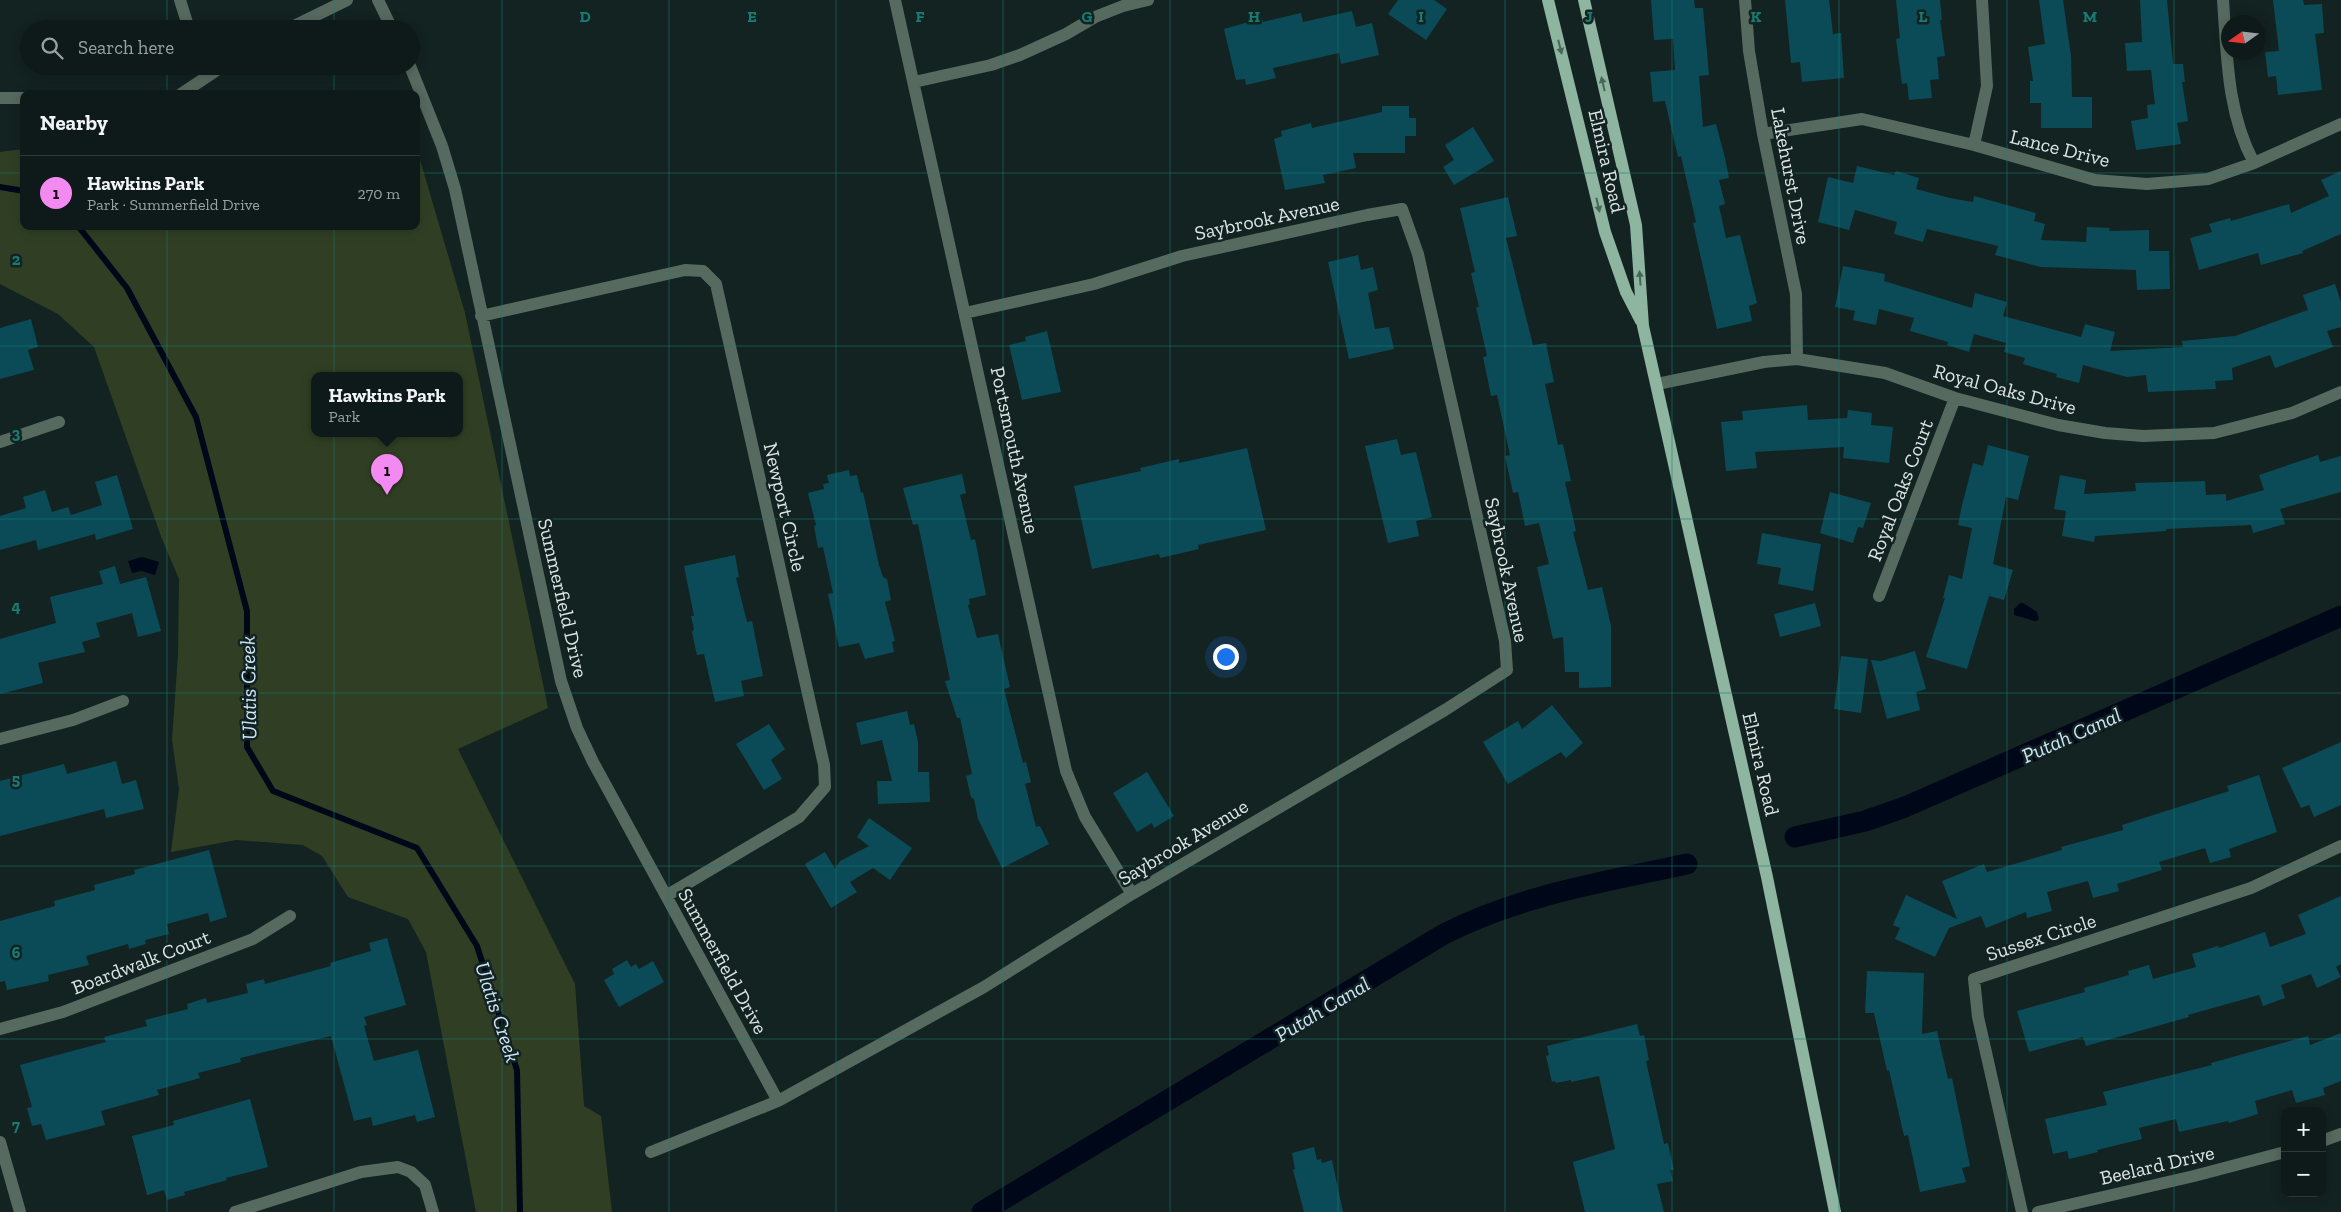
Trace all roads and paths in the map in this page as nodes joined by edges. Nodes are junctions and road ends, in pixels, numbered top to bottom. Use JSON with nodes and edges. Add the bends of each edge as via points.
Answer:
{"nodes":[{"id":1,"x":180,"y":0,"type":"edge"},
{"id":2,"x":348,"y":0,"type":"edge"},
{"id":3,"x":378,"y":0,"type":"edge"},
{"id":4,"x":895,"y":0,"type":"edge"},
{"id":5,"x":1148,"y":0,"type":"edge"},
{"id":6,"x":1548,"y":0,"type":"edge"},
{"id":7,"x":1584,"y":0,"type":"edge"},
{"id":8,"x":1745,"y":0,"type":"edge"},
{"id":9,"x":1982,"y":0,"type":"edge"},
{"id":10,"x":2223,"y":0,"type":"edge"},
{"id":11,"x":186,"y":20,"type":"edge"},
{"id":12,"x":307,"y":20,"type":"edge"},
{"id":13,"x":388,"y":20,"type":"edge"},
{"id":14,"x":206,"y":75,"type":"edge"},
{"id":15,"x":414,"y":75,"type":"edge"},
{"id":16,"x":914,"y":82,"type":"junction"},
{"id":17,"x":186,"y":90,"type":"edge"},
{"id":18,"x":420,"y":90,"type":"edge"},
{"id":19,"x":420,"y":91,"type":"edge"},
{"id":20,"x":0,"y":98,"type":"edge"},
{"id":21,"x":20,"y":98,"type":"edge"},
{"id":22,"x":2341,"y":124,"type":"edge"},
{"id":23,"x":1763,"y":134,"type":"junction"},
{"id":24,"x":1974,"y":145,"type":"junction"},
{"id":25,"x":2254,"y":163,"type":"junction"},
{"id":26,"x":965,"y":313,"type":"junction"},
{"id":27,"x":482,"y":316,"type":"junction"},
{"id":28,"x":1643,"y":326,"type":"junction"},
{"id":29,"x":1797,"y":359,"type":"junction"},
{"id":30,"x":1657,"y":384,"type":"junction"},
{"id":31,"x":2341,"y":392,"type":"edge"},
{"id":32,"x":1955,"y":398,"type":"junction"},
{"id":33,"x":59,"y":422,"type":"dead end"},
{"id":34,"x":0,"y":442,"type":"edge"},
{"id":35,"x":1879,"y":596,"type":"dead end"},
{"id":36,"x":123,"y":701,"type":"dead end"},
{"id":37,"x":0,"y":739,"type":"edge"},
{"id":38,"x":2341,"y":846,"type":"edge"},
{"id":39,"x":1132,"y":894,"type":"junction"},
{"id":40,"x":666,"y":896,"type":"junction"},
{"id":41,"x":290,"y":916,"type":"dead end"},
{"id":42,"x":0,"y":1029,"type":"edge"},
{"id":43,"x":778,"y":1101,"type":"junction"},
{"id":44,"x":2341,"y":1134,"type":"edge"},
{"id":45,"x":2326,"y":1140,"type":"edge"},
{"id":46,"x":0,"y":1142,"type":"edge"},
{"id":47,"x":651,"y":1152,"type":"dead end"},
{"id":48,"x":2281,"y":1153,"type":"edge"},
{"id":49,"x":20,"y":1212,"type":"edge"},
{"id":50,"x":235,"y":1212,"type":"edge"},
{"id":51,"x":433,"y":1212,"type":"edge"},
{"id":52,"x":1835,"y":1212,"type":"edge"},
{"id":53,"x":2022,"y":1212,"type":"edge"},
{"id":54,"x":2038,"y":1212,"type":"edge"}],
"edges":[{"from":1,"to":11,"type":"street"},
{"from":2,"to":12,"type":"street"},
{"from":3,"to":13,"type":"street"},
{"from":4,"to":16,"type":"street","name":"Portsmouth Avenue"},
{"from":5,"to":16,"type":"street","via":[[1095,17],[1020,55],[991,65]]},
{"from":6,"to":28,"type":"main road","name":"Elmira Road","one_way":true,"via":[[1605,232],[1626,292]]},
{"from":28,"to":7,"type":"main road","name":"Elmira Road","one_way":true,"via":[[1636,226]]},
{"from":8,"to":23,"type":"street","name":"Lakehurst Drive","via":[[1749,51]]},
{"from":9,"to":24,"type":"street","via":[[1987,86]]},
{"from":10,"to":25,"type":"street","via":[[2231,103],[2242,140]]},
{"from":14,"to":17,"type":"street"},
{"from":15,"to":18,"type":"street","name":"Summerfield Drive"},
{"from":16,"to":26,"type":"street","name":"Portsmouth Avenue"},
{"from":19,"to":27,"type":"street","name":"Summerfield Drive","via":[[455,190]]},
{"from":20,"to":21,"type":"street"},
{"from":22,"to":25,"type":"street","name":"Lance Drive"},
{"from":23,"to":24,"type":"street","name":"Lance Drive","via":[[1862,119]]},
{"from":23,"to":29,"type":"street","name":"Lakehurst Drive","via":[[1796,294]]},
{"from":24,"to":25,"type":"street","name":"Lance Drive","via":[[2095,180],[2147,184],[2208,179]]},
{"from":26,"to":39,"type":"street","name":"Portsmouth Avenue","via":[[1066,771],[1085,817]]},
{"from":26,"to":39,"type":"street","name":"Saybrook Avenue","via":[[1094,284],[1182,256],[1402,209],[1418,254],[1505,641],[1507,670]]},
{"from":27,"to":40,"type":"street","name":"Summerfield Drive","via":[[561,681],[576,728]]},
{"from":27,"to":40,"type":"street","name":"Newport Circle","via":[[685,270],[703,271],[716,284],[824,765],[826,788],[799,817]]},
{"from":28,"to":30,"type":"main road","name":"Elmira Road"},
{"from":29,"to":30,"type":"street","name":"Royal Oaks Drive","via":[[1764,362]]},
{"from":29,"to":32,"type":"street","name":"Royal Oaks Drive","via":[[1885,372]]},
{"from":30,"to":52,"type":"main road","name":"Elmira Road","via":[[1768,885]]},
{"from":31,"to":32,"type":"street","name":"Royal Oaks Drive","via":[[2292,413],[2214,433],[2143,436],[2058,425]]},
{"from":32,"to":35,"type":"street","name":"Royal Oaks Court"},
{"from":33,"to":34,"type":"street"},
{"from":36,"to":37,"type":"street","via":[[73,720]]},
{"from":38,"to":53,"type":"street","name":"Sussex Circle","via":[[2251,888],[1974,979],[1978,1017]]},
{"from":39,"to":43,"type":"street","name":"Saybrook Avenue","via":[[984,987]]},
{"from":40,"to":43,"type":"street","name":"Summerfield Drive"},
{"from":41,"to":42,"type":"street","name":"Boardwalk Court","via":[[253,940],[63,1012]]},
{"from":43,"to":47,"type":"street","name":"Saybrook Avenue"},
{"from":44,"to":45,"type":"street"},
{"from":46,"to":49,"type":"street"},
{"from":48,"to":54,"type":"street","name":"Beelard Drive"},
{"from":50,"to":51,"type":"street","via":[[361,1172],[398,1167],[411,1172],[425,1185]]}]}
